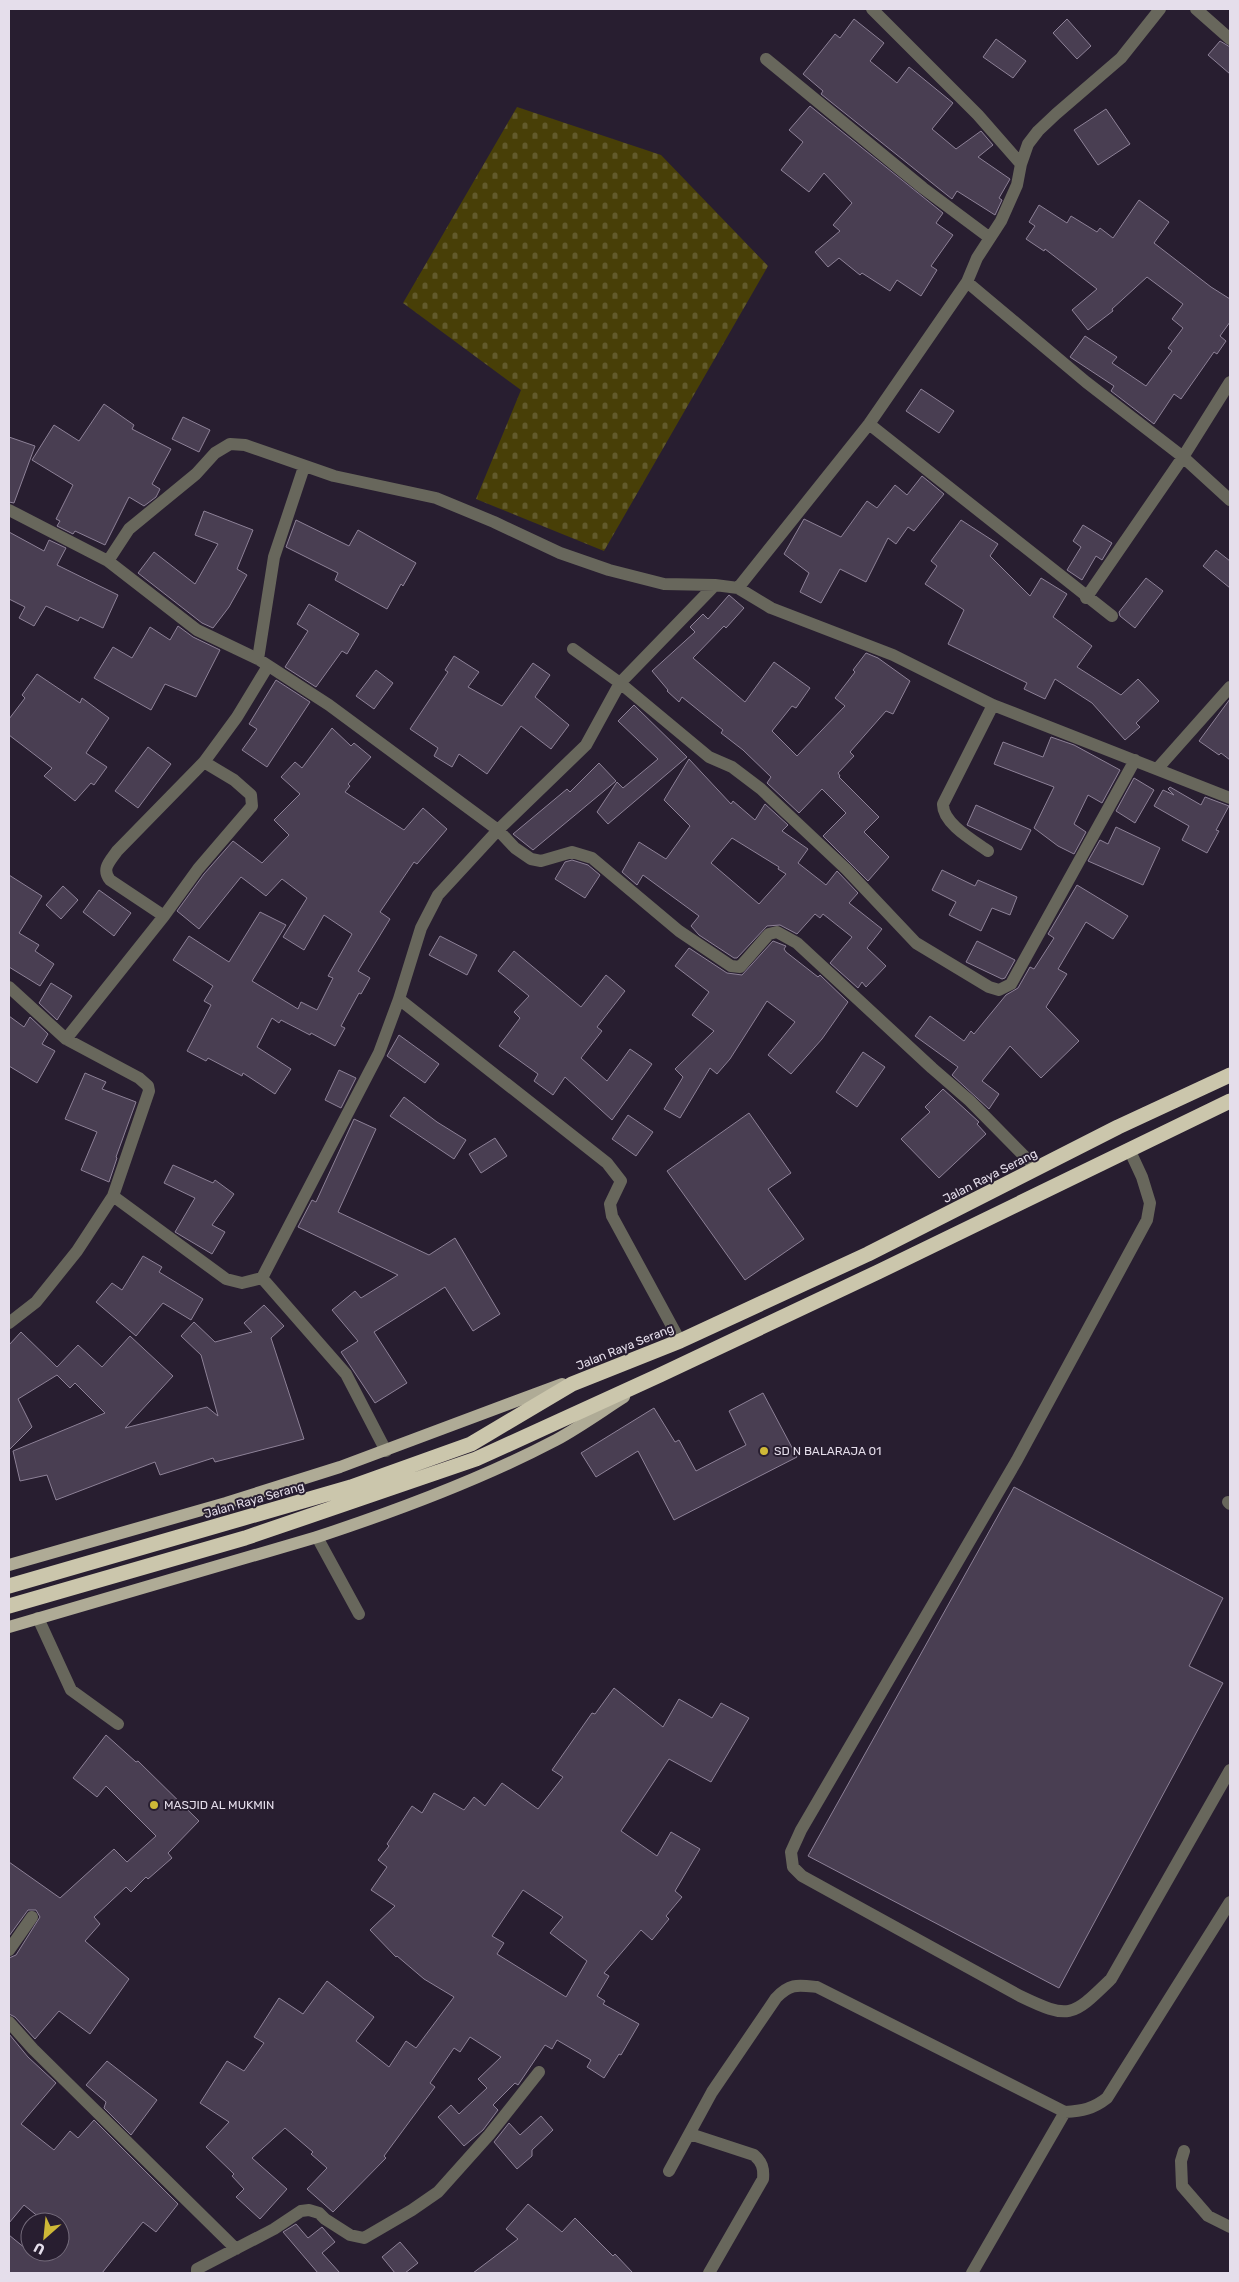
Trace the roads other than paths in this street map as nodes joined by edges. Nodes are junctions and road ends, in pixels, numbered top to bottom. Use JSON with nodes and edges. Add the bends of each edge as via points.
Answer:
{"nodes":[{"id":1,"x":872,"y":9,"type":"edge"},
{"id":2,"x":1160,"y":9,"type":"edge"},
{"id":3,"x":1196,"y":9,"type":"edge"},
{"id":4,"x":1230,"y":39,"type":"edge"},
{"id":5,"x":766,"y":59,"type":"dead end"},
{"id":6,"x":1021,"y":164,"type":"junction"},
{"id":7,"x":990,"y":238,"type":"junction"},
{"id":8,"x":966,"y":282,"type":"junction"},
{"id":9,"x":1230,"y":382,"type":"edge"},
{"id":10,"x":869,"y":424,"type":"junction"},
{"id":11,"x":1183,"y":457,"type":"junction"},
{"id":12,"x":304,"y":467,"type":"junction"},
{"id":13,"x":1230,"y":500,"type":"edge"},
{"id":14,"x":9,"y":510,"type":"edge"},
{"id":15,"x":108,"y":561,"type":"junction"},
{"id":16,"x":715,"y":585,"type":"junction"},
{"id":17,"x":738,"y":588,"type":"junction"},
{"id":18,"x":1086,"y":598,"type":"junction"},
{"id":19,"x":1112,"y":616,"type":"dead end"},
{"id":20,"x":573,"y":649,"type":"dead end"},
{"id":21,"x":263,"y":662,"type":"junction"},
{"id":22,"x":620,"y":684,"type":"junction"},
{"id":23,"x":1230,"y":687,"type":"edge"},
{"id":24,"x":993,"y":705,"type":"junction"},
{"id":25,"x":1135,"y":760,"type":"junction"},
{"id":26,"x":204,"y":762,"type":"junction"},
{"id":27,"x":1158,"y":768,"type":"junction"},
{"id":28,"x":1230,"y":798,"type":"edge"},
{"id":29,"x":498,"y":830,"type":"junction"},
{"id":30,"x":988,"y":851,"type":"dead end"},
{"id":31,"x":164,"y":916,"type":"junction"},
{"id":32,"x":9,"y":987,"type":"edge"},
{"id":33,"x":399,"y":999,"type":"junction"},
{"id":34,"x":66,"y":1039,"type":"junction"},
{"id":35,"x":1224,"y":1078,"type":"edge"},
{"id":36,"x":1230,"y":1101,"type":"edge"},
{"id":37,"x":1118,"y":1127,"type":"junction"},
{"id":38,"x":1129,"y":1149,"type":"junction"},
{"id":39,"x":1037,"y":1169,"type":"junction"},
{"id":40,"x":113,"y":1196,"type":"junction"},
{"id":41,"x":262,"y":1278,"type":"junction"},
{"id":42,"x":9,"y":1323,"type":"edge"},
{"id":43,"x":680,"y":1341,"type":"junction"},
{"id":44,"x":652,"y":1350,"type":"junction"},
{"id":45,"x":660,"y":1375,"type":"junction"},
{"id":46,"x":386,"y":1451,"type":"junction"},
{"id":47,"x":473,"y":1451,"type":"junction"},
{"id":48,"x":317,"y":1537,"type":"junction"},
{"id":49,"x":9,"y":1565,"type":"edge"},
{"id":50,"x":9,"y":1586,"type":"edge"},
{"id":51,"x":9,"y":1606,"type":"edge"},
{"id":52,"x":359,"y":1614,"type":"dead end"},
{"id":53,"x":38,"y":1618,"type":"junction"},
{"id":54,"x":9,"y":1627,"type":"edge"},
{"id":55,"x":118,"y":1724,"type":"dead end"},
{"id":56,"x":1230,"y":1770,"type":"edge"},
{"id":57,"x":1230,"y":1902,"type":"edge"},
{"id":58,"x":32,"y":1917,"type":"dead end"},
{"id":59,"x":9,"y":1950,"type":"edge"},
{"id":60,"x":9,"y":2022,"type":"edge"},
{"id":61,"x":540,"y":2072,"type":"dead end"},
{"id":62,"x":1065,"y":2112,"type":"junction"},
{"id":63,"x":690,"y":2134,"type":"junction"},
{"id":64,"x":1184,"y":2151,"type":"dead end"},
{"id":65,"x":670,"y":2171,"type":"dead end"},
{"id":66,"x":1230,"y":2227,"type":"edge"},
{"id":67,"x":236,"y":2249,"type":"junction"},
{"id":68,"x":197,"y":2273,"type":"edge"},
{"id":69,"x":709,"y":2273,"type":"edge"},
{"id":70,"x":972,"y":2273,"type":"edge"}],
"edges":[{"from":1,"to":6,"type":"street","via":[[978,115]]},
{"from":2,"to":6,"type":"street","via":[[1121,58],[1038,131],[1028,144]]},
{"from":3,"to":4,"type":"street"},
{"from":5,"to":7,"type":"street","via":[[923,188]]},
{"from":6,"to":7,"type":"street","via":[[1001,221]]},
{"from":7,"to":8,"type":"street"},
{"from":8,"to":10,"type":"street"},
{"from":8,"to":11,"type":"street","via":[[1086,382]]},
{"from":9,"to":11,"type":"street"},
{"from":10,"to":17,"type":"street"},
{"from":10,"to":18,"type":"street"},
{"from":11,"to":13,"type":"street"},
{"from":11,"to":18,"type":"street"},
{"from":12,"to":15,"type":"street","via":[[245,445],[230,444],[215,453],[196,474],[129,529]]},
{"from":12,"to":16,"type":"street","via":[[436,498],[560,553],[609,570],[664,584]]},
{"from":12,"to":21,"type":"street","via":[[274,557]]},
{"from":14,"to":15,"type":"street"},
{"from":15,"to":21,"type":"street","via":[[197,630]]},
{"from":16,"to":17,"type":"street"},
{"from":16,"to":22,"type":"street"},
{"from":17,"to":24,"type":"street","via":[[771,608],[893,655]]},
{"from":18,"to":19,"type":"street"},
{"from":20,"to":22,"type":"street"},
{"from":21,"to":26,"type":"street","via":[[237,717]]},
{"from":21,"to":29,"type":"street","via":[[329,705]]},
{"from":22,"to":25,"type":"street","via":[[709,757],[732,767],[762,789],[846,869],[916,944],[999,990],[1011,984]]},
{"from":22,"to":29,"type":"street","via":[[586,745]]},
{"from":23,"to":27,"type":"street"},
{"from":24,"to":25,"type":"street"},
{"from":24,"to":30,"type":"street","via":[[943,804],[945,815],[957,828]]},
{"from":25,"to":27,"type":"street"},
{"from":26,"to":31,"type":"street","via":[[234,780],[251,795],[252,806],[216,846]]},
{"from":26,"to":31,"type":"street","via":[[117,851],[106,867],[110,880]]},
{"from":27,"to":28,"type":"street"},
{"from":29,"to":33,"type":"street","via":[[438,895],[420,928]]},
{"from":29,"to":39,"type":"street","via":[[515,848],[541,862],[572,852],[592,858],[679,931],[730,966],[740,967],[769,934],[783,934],[797,943],[970,1101]]},
{"from":31,"to":34,"type":"street"},
{"from":32,"to":34,"type":"street"},
{"from":33,"to":41,"type":"street","via":[[378,1053]]},
{"from":33,"to":43,"type":"street","via":[[607,1163],[620,1181],[610,1204],[612,1216]]},
{"from":34,"to":40,"type":"street","via":[[148,1086]]},
{"from":35,"to":36,"type":"highway"},
{"from":35,"to":37,"type":"highway","name":"Jalan Raya Serang"},
{"from":36,"to":38,"type":"highway","name":"Jalan Raya Serang"},
{"from":37,"to":38,"type":"highway"},
{"from":37,"to":39,"type":"highway","name":"Jalan Raya Serang"},
{"from":38,"to":45,"type":"highway","name":"Jalan Raya Serang"},
{"from":38,"to":56,"type":"street","via":[[1150,1203],[1147,1220],[1021,1452],[801,1830],[791,1852],[793,1867],[802,1876],[1020,1996],[1050,2010],[1068,2012],[1087,2002],[1111,1979]]},
{"from":39,"to":43,"type":"highway","name":"Jalan Raya Serang","via":[[868,1254]]},
{"from":40,"to":41,"type":"street","via":[[226,1279],[242,1283]]},
{"from":40,"to":42,"type":"street","via":[[78,1251],[36,1302]]},
{"from":41,"to":46,"type":"street","via":[[346,1374]]},
{"from":43,"to":44,"type":"highway","name":"Jalan Raya Serang"},
{"from":44,"to":46,"type":"main road"},
{"from":44,"to":47,"type":"highway","name":"Jalan Raya Serang","via":[[572,1384]]},
{"from":45,"to":47,"type":"highway","name":"Jalan Raya Serang"},
{"from":45,"to":48,"type":"main road","via":[[558,1439],[471,1481]]},
{"from":46,"to":49,"type":"main road","via":[[226,1503]]},
{"from":47,"to":50,"type":"highway","name":"Jalan Raya Serang"},
{"from":47,"to":51,"type":"highway","name":"Jalan Raya Serang","via":[[245,1538]]},
{"from":48,"to":52,"type":"street"},
{"from":48,"to":53,"type":"main road"},
{"from":53,"to":54,"type":"main road"},
{"from":53,"to":55,"type":"street","via":[[71,1690]]},
{"from":57,"to":62,"type":"street","via":[[1107,2098],[1083,2111]]},
{"from":58,"to":59,"type":"street"},
{"from":60,"to":67,"type":"street"},
{"from":61,"to":67,"type":"street","via":[[438,2192],[364,2238],[350,2235],[319,2212],[309,2210],[301,2211]]},
{"from":62,"to":63,"type":"street","via":[[818,1987],[799,1985],[786,1987],[776,1998],[712,2092]]},
{"from":62,"to":70,"type":"street"},
{"from":63,"to":65,"type":"street"},
{"from":63,"to":69,"type":"street","via":[[754,2155],[764,2170],[763,2179]]},
{"from":64,"to":66,"type":"street","via":[[1182,2186],[1208,2216]]},
{"from":67,"to":68,"type":"street","via":[[197,2269]]}]}
